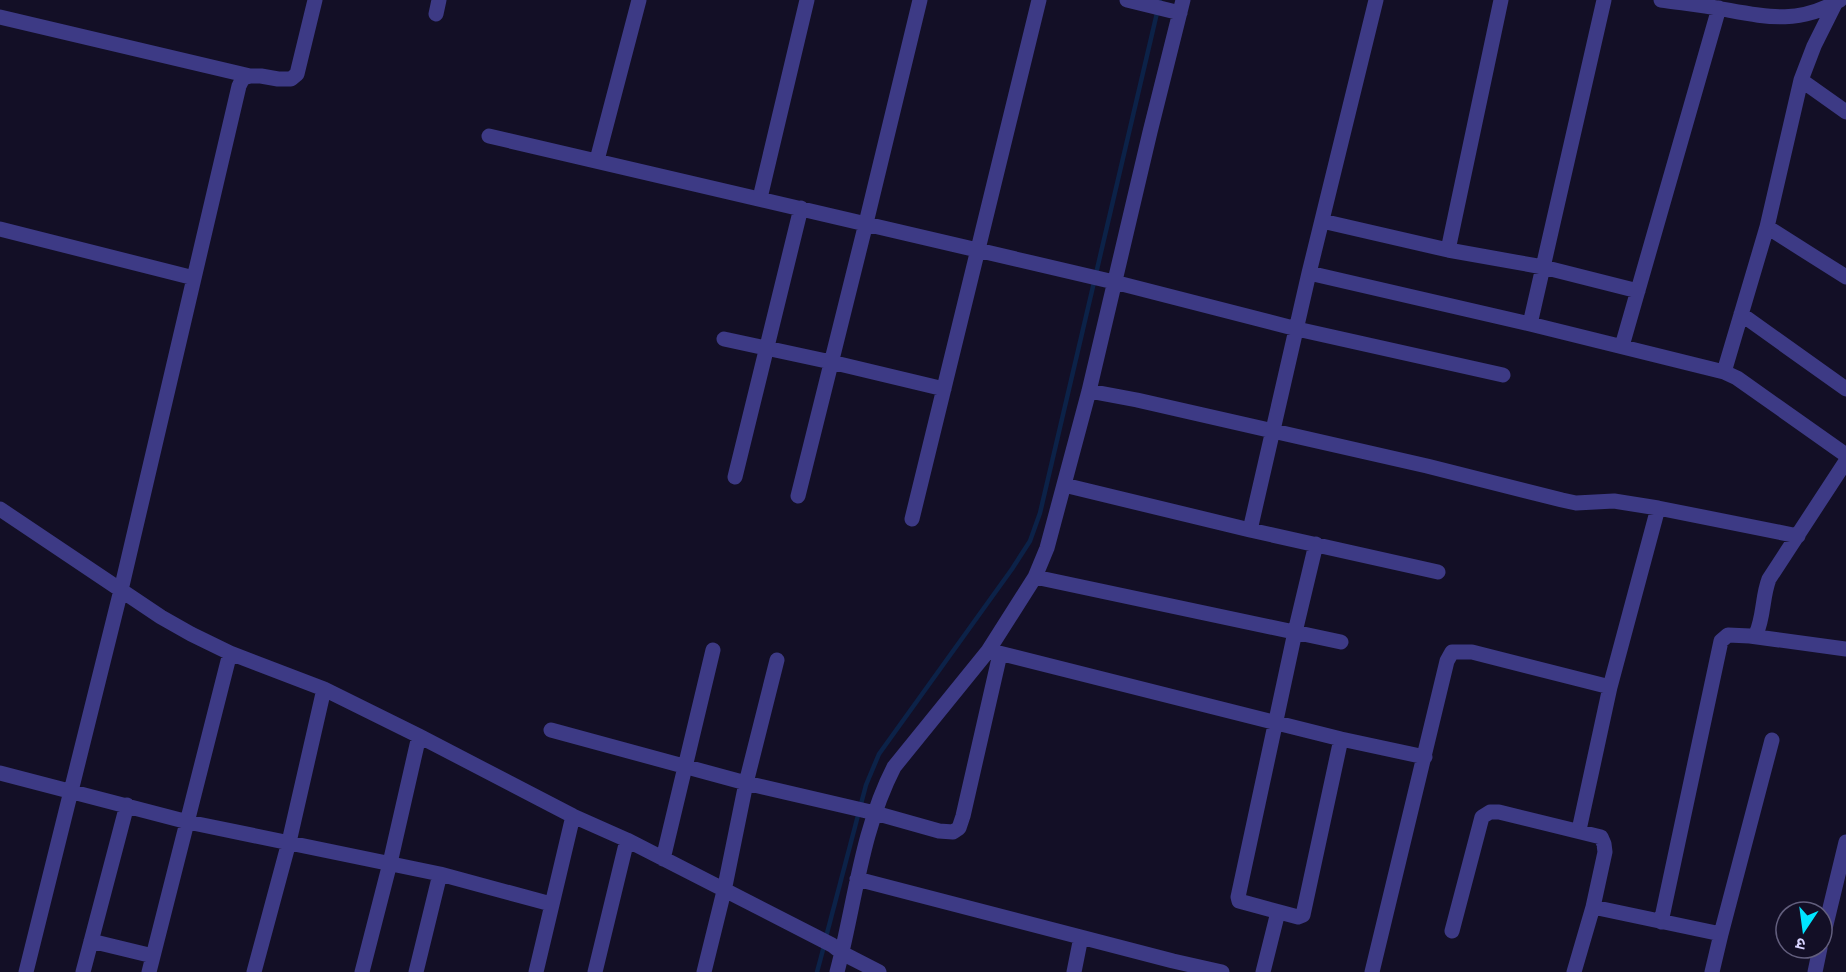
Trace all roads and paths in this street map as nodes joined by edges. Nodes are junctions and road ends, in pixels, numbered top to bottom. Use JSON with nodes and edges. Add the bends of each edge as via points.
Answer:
{"nodes":[{"id":1,"x":315,"y":0,"type":"edge"},
{"id":2,"x":639,"y":0,"type":"edge"},
{"id":3,"x":807,"y":0,"type":"edge"},
{"id":4,"x":920,"y":0,"type":"edge"},
{"id":5,"x":1039,"y":0,"type":"edge"},
{"id":6,"x":1127,"y":0,"type":"edge"},
{"id":7,"x":1376,"y":0,"type":"edge"},
{"id":8,"x":1501,"y":0,"type":"edge"},
{"id":9,"x":1604,"y":0,"type":"edge"},
{"id":10,"x":1661,"y":0,"type":"edge"},
{"id":11,"x":1838,"y":1,"type":"edge"},
{"id":12,"x":1181,"y":7,"type":"edge"},
{"id":13,"x":1719,"y":8,"type":"junction"},
{"id":14,"x":0,"y":18,"type":"edge"},
{"id":15,"x":250,"y":76,"type":"junction"},
{"id":16,"x":1801,"y":80,"type":"junction"},
{"id":17,"x":1846,"y":112,"type":"edge"},
{"id":18,"x":489,"y":136,"type":"dead end"},
{"id":19,"x":597,"y":160,"type":"junction"},
{"id":20,"x":760,"y":198,"type":"junction"},
{"id":21,"x":801,"y":208,"type":"junction"},
{"id":22,"x":1322,"y":220,"type":"junction"},
{"id":23,"x":866,"y":223,"type":"junction"},
{"id":24,"x":1767,"y":227,"type":"junction"},
{"id":25,"x":0,"y":229,"type":"edge"},
{"id":26,"x":978,"y":250,"type":"junction"},
{"id":27,"x":1448,"y":250,"type":"junction"},
{"id":28,"x":1543,"y":267,"type":"junction"},
{"id":29,"x":1309,"y":273,"type":"junction"},
{"id":30,"x":1846,"y":277,"type":"edge"},
{"id":31,"x":194,"y":278,"type":"junction"},
{"id":32,"x":1114,"y":282,"type":"junction"},
{"id":33,"x":1638,"y":291,"type":"junction"},
{"id":34,"x":1741,"y":314,"type":"junction"},
{"id":35,"x":1530,"y":324,"type":"junction"},
{"id":36,"x":1297,"y":329,"type":"junction"},
{"id":37,"x":724,"y":339,"type":"dead end"},
{"id":38,"x":1622,"y":346,"type":"junction"},
{"id":39,"x":766,"y":348,"type":"junction"},
{"id":40,"x":831,"y":362,"type":"junction"},
{"id":41,"x":1724,"y":372,"type":"junction"},
{"id":42,"x":1503,"y":375,"type":"dead end"},
{"id":43,"x":944,"y":389,"type":"junction"},
{"id":44,"x":1846,"y":389,"type":"edge"},
{"id":45,"x":1089,"y":391,"type":"junction"},
{"id":46,"x":1272,"y":432,"type":"junction"},
{"id":47,"x":1846,"y":455,"type":"edge"},
{"id":48,"x":1846,"y":461,"type":"edge"},
{"id":49,"x":735,"y":477,"type":"dead end"},
{"id":50,"x":1064,"y":485,"type":"junction"},
{"id":51,"x":798,"y":496,"type":"dead end"},
{"id":52,"x":1658,"y":508,"type":"junction"},
{"id":53,"x":0,"y":509,"type":"edge"},
{"id":54,"x":912,"y":519,"type":"dead end"},
{"id":55,"x":1250,"y":530,"type":"junction"},
{"id":56,"x":1798,"y":536,"type":"junction"},
{"id":57,"x":1316,"y":544,"type":"junction"},
{"id":58,"x":1438,"y":572,"type":"dead end"},
{"id":59,"x":1035,"y":577,"type":"junction"},
{"id":60,"x":121,"y":590,"type":"junction"},
{"id":61,"x":1295,"y":632,"type":"junction"},
{"id":62,"x":1750,"y":636,"type":"junction"},
{"id":63,"x":1341,"y":642,"type":"dead end"},
{"id":64,"x":713,"y":650,"type":"dead end"},
{"id":65,"x":1846,"y":650,"type":"edge"},
{"id":66,"x":994,"y":652,"type":"junction"},
{"id":67,"x":230,"y":653,"type":"junction"},
{"id":68,"x":777,"y":660,"type":"dead end"},
{"id":69,"x":1610,"y":687,"type":"junction"},
{"id":70,"x":324,"y":689,"type":"junction"},
{"id":71,"x":1276,"y":722,"type":"junction"},
{"id":72,"x":551,"y":730,"type":"dead end"},
{"id":73,"x":419,"y":736,"type":"junction"},
{"id":74,"x":1341,"y":739,"type":"junction"},
{"id":75,"x":1772,"y":740,"type":"dead end"},
{"id":76,"x":1425,"y":757,"type":"junction"},
{"id":77,"x":686,"y":766,"type":"junction"},
{"id":78,"x":0,"y":773,"type":"edge"},
{"id":79,"x":746,"y":783,"type":"junction"},
{"id":80,"x":70,"y":790,"type":"junction"},
{"id":81,"x":127,"y":805,"type":"junction"},
{"id":82,"x":875,"y":813,"type":"junction"},
{"id":83,"x":573,"y":816,"type":"junction"},
{"id":84,"x":188,"y":822,"type":"junction"},
{"id":85,"x":1579,"y":830,"type":"junction"},
{"id":86,"x":627,"y":840,"type":"junction"},
{"id":87,"x":289,"y":842,"type":"junction"},
{"id":88,"x":1846,"y":842,"type":"edge"},
{"id":89,"x":663,"y":859,"type":"junction"},
{"id":90,"x":390,"y":863,"type":"junction"},
{"id":91,"x":440,"y":874,"type":"junction"},
{"id":92,"x":857,"y":879,"type":"junction"},
{"id":93,"x":724,"y":891,"type":"junction"},
{"id":94,"x":1832,"y":900,"type":"edge"},
{"id":95,"x":551,"y":904,"type":"junction"},
{"id":96,"x":1593,"y":907,"type":"junction"},
{"id":97,"x":1278,"y":912,"type":"junction"},
{"id":98,"x":1661,"y":922,"type":"junction"},
{"id":99,"x":1452,"y":931,"type":"dead end"},
{"id":100,"x":1721,"y":934,"type":"junction"},
{"id":101,"x":1081,"y":937,"type":"junction"},
{"id":102,"x":91,"y":941,"type":"junction"},
{"id":103,"x":837,"y":949,"type":"junction"},
{"id":104,"x":153,"y":956,"type":"junction"},
{"id":105,"x":1171,"y":966,"type":"edge"},
{"id":106,"x":26,"y":972,"type":"edge"},
{"id":107,"x":83,"y":972,"type":"edge"},
{"id":108,"x":149,"y":972,"type":"edge"},
{"id":109,"x":254,"y":972,"type":"edge"},
{"id":110,"x":362,"y":972,"type":"edge"},
{"id":111,"x":416,"y":972,"type":"edge"},
{"id":112,"x":536,"y":972,"type":"edge"},
{"id":113,"x":595,"y":972,"type":"edge"},
{"id":114,"x":704,"y":972,"type":"edge"},
{"id":115,"x":837,"y":972,"type":"edge"},
{"id":116,"x":879,"y":972,"type":"edge"},
{"id":117,"x":1074,"y":972,"type":"edge"},
{"id":118,"x":1222,"y":972,"type":"edge"},
{"id":119,"x":1263,"y":972,"type":"edge"},
{"id":120,"x":1372,"y":972,"type":"edge"},
{"id":121,"x":1574,"y":972,"type":"edge"},
{"id":122,"x":1712,"y":972,"type":"edge"}],
"edges":[{"from":1,"to":15,"type":"street","via":[[297,74],[291,80]]},
{"from":2,"to":19,"type":"street"},
{"from":3,"to":20,"type":"street"},
{"from":4,"to":23,"type":"street"},
{"from":5,"to":26,"type":"street"},
{"from":6,"to":12,"type":"street"},
{"from":7,"to":22,"type":"street"},
{"from":8,"to":27,"type":"street"},
{"from":9,"to":28,"type":"street"},
{"from":10,"to":13,"type":"street"},
{"from":11,"to":13,"type":"street","via":[[1810,14],[1788,17],[1762,17]]},
{"from":11,"to":16,"type":"street"},
{"from":12,"to":32,"type":"street"},
{"from":13,"to":33,"type":"street"},
{"from":14,"to":15,"type":"street"},
{"from":15,"to":31,"type":"street","via":[[243,78],[239,86]]},
{"from":16,"to":17,"type":"street"},
{"from":16,"to":24,"type":"street"},
{"from":18,"to":19,"type":"street"},
{"from":19,"to":20,"type":"street"},
{"from":20,"to":21,"type":"street"},
{"from":21,"to":23,"type":"street"},
{"from":21,"to":39,"type":"street"},
{"from":22,"to":27,"type":"street"},
{"from":22,"to":29,"type":"street"},
{"from":23,"to":26,"type":"street"},
{"from":23,"to":40,"type":"street"},
{"from":24,"to":30,"type":"street"},
{"from":24,"to":34,"type":"street"},
{"from":25,"to":31,"type":"street"},
{"from":26,"to":32,"type":"street"},
{"from":26,"to":43,"type":"street"},
{"from":27,"to":28,"type":"street"},
{"from":28,"to":33,"type":"street"},
{"from":28,"to":35,"type":"street"},
{"from":29,"to":35,"type":"street"},
{"from":29,"to":36,"type":"street"},
{"from":31,"to":60,"type":"street"},
{"from":32,"to":36,"type":"street"},
{"from":32,"to":45,"type":"street"},
{"from":33,"to":38,"type":"street"},
{"from":34,"to":41,"type":"street"},
{"from":34,"to":44,"type":"street"},
{"from":35,"to":38,"type":"street"},
{"from":36,"to":42,"type":"street"},
{"from":36,"to":46,"type":"street"},
{"from":37,"to":39,"type":"street"},
{"from":38,"to":41,"type":"street"},
{"from":39,"to":40,"type":"street"},
{"from":39,"to":49,"type":"street"},
{"from":40,"to":43,"type":"street"},
{"from":40,"to":51,"type":"street"},
{"from":41,"to":47,"type":"street"},
{"from":43,"to":54,"type":"street"},
{"from":45,"to":46,"type":"street"},
{"from":45,"to":50,"type":"street"},
{"from":46,"to":52,"type":"street","via":[[1562,500],[1614,501]]},
{"from":46,"to":55,"type":"street"},
{"from":48,"to":56,"type":"street"},
{"from":50,"to":55,"type":"street"},
{"from":50,"to":59,"type":"street"},
{"from":52,"to":56,"type":"street"},
{"from":52,"to":69,"type":"street"},
{"from":53,"to":60,"type":"street"},
{"from":55,"to":57,"type":"street"},
{"from":56,"to":62,"type":"street","via":[[1768,579],[1759,628]]},
{"from":57,"to":58,"type":"street"},
{"from":57,"to":61,"type":"street"},
{"from":59,"to":61,"type":"street"},
{"from":59,"to":66,"type":"street"},
{"from":60,"to":67,"type":"street","via":[[191,634]]},
{"from":60,"to":80,"type":"street"},
{"from":61,"to":63,"type":"street"},
{"from":61,"to":71,"type":"street"},
{"from":62,"to":65,"type":"street"},
{"from":62,"to":98,"type":"street","via":[[1728,635],[1721,641]]},
{"from":64,"to":77,"type":"street"},
{"from":66,"to":71,"type":"street"},
{"from":66,"to":82,"type":"street","via":[[894,767]]},
{"from":66,"to":82,"type":"street","via":[[960,828],[946,833]]},
{"from":67,"to":70,"type":"street"},
{"from":67,"to":84,"type":"street"},
{"from":68,"to":79,"type":"street"},
{"from":69,"to":76,"type":"street","via":[[1472,652],[1452,652]]},
{"from":69,"to":85,"type":"street"},
{"from":70,"to":73,"type":"street"},
{"from":70,"to":87,"type":"street"},
{"from":71,"to":74,"type":"street"},
{"from":71,"to":97,"type":"street","via":[[1238,897],[1239,902]]},
{"from":72,"to":77,"type":"street"},
{"from":73,"to":83,"type":"street"},
{"from":73,"to":90,"type":"street"},
{"from":74,"to":76,"type":"street"},
{"from":74,"to":97,"type":"street","via":[[1304,913],[1298,917]]},
{"from":75,"to":100,"type":"street"},
{"from":76,"to":120,"type":"street"},
{"from":77,"to":79,"type":"street"},
{"from":77,"to":89,"type":"street"},
{"from":78,"to":80,"type":"street"},
{"from":79,"to":82,"type":"street"},
{"from":79,"to":93,"type":"street"},
{"from":80,"to":81,"type":"street"},
{"from":80,"to":106,"type":"street"},
{"from":81,"to":84,"type":"street"},
{"from":81,"to":102,"type":"street"},
{"from":82,"to":92,"type":"street"},
{"from":83,"to":86,"type":"street"},
{"from":83,"to":95,"type":"street"},
{"from":84,"to":87,"type":"street"},
{"from":84,"to":104,"type":"street"},
{"from":85,"to":96,"type":"street","via":[[1601,837],[1605,844]]},
{"from":85,"to":99,"type":"street","via":[[1499,812],[1482,817]]},
{"from":86,"to":89,"type":"street"},
{"from":86,"to":113,"type":"street"},
{"from":87,"to":90,"type":"street"},
{"from":87,"to":109,"type":"street"},
{"from":88,"to":94,"type":"street"},
{"from":89,"to":93,"type":"street"},
{"from":90,"to":91,"type":"street"},
{"from":90,"to":110,"type":"street"},
{"from":91,"to":95,"type":"street"},
{"from":91,"to":111,"type":"street"},
{"from":92,"to":101,"type":"street"},
{"from":92,"to":103,"type":"street"},
{"from":93,"to":103,"type":"street"},
{"from":93,"to":114,"type":"street"},
{"from":95,"to":112,"type":"street"},
{"from":96,"to":98,"type":"street"},
{"from":96,"to":121,"type":"street"},
{"from":97,"to":119,"type":"street"},
{"from":98,"to":100,"type":"street"},
{"from":100,"to":122,"type":"street"},
{"from":101,"to":105,"type":"street"},
{"from":101,"to":117,"type":"street"},
{"from":102,"to":104,"type":"street"},
{"from":102,"to":107,"type":"street"},
{"from":103,"to":115,"type":"street"},
{"from":103,"to":116,"type":"street"},
{"from":104,"to":108,"type":"street"},
{"from":105,"to":118,"type":"street"}]}
